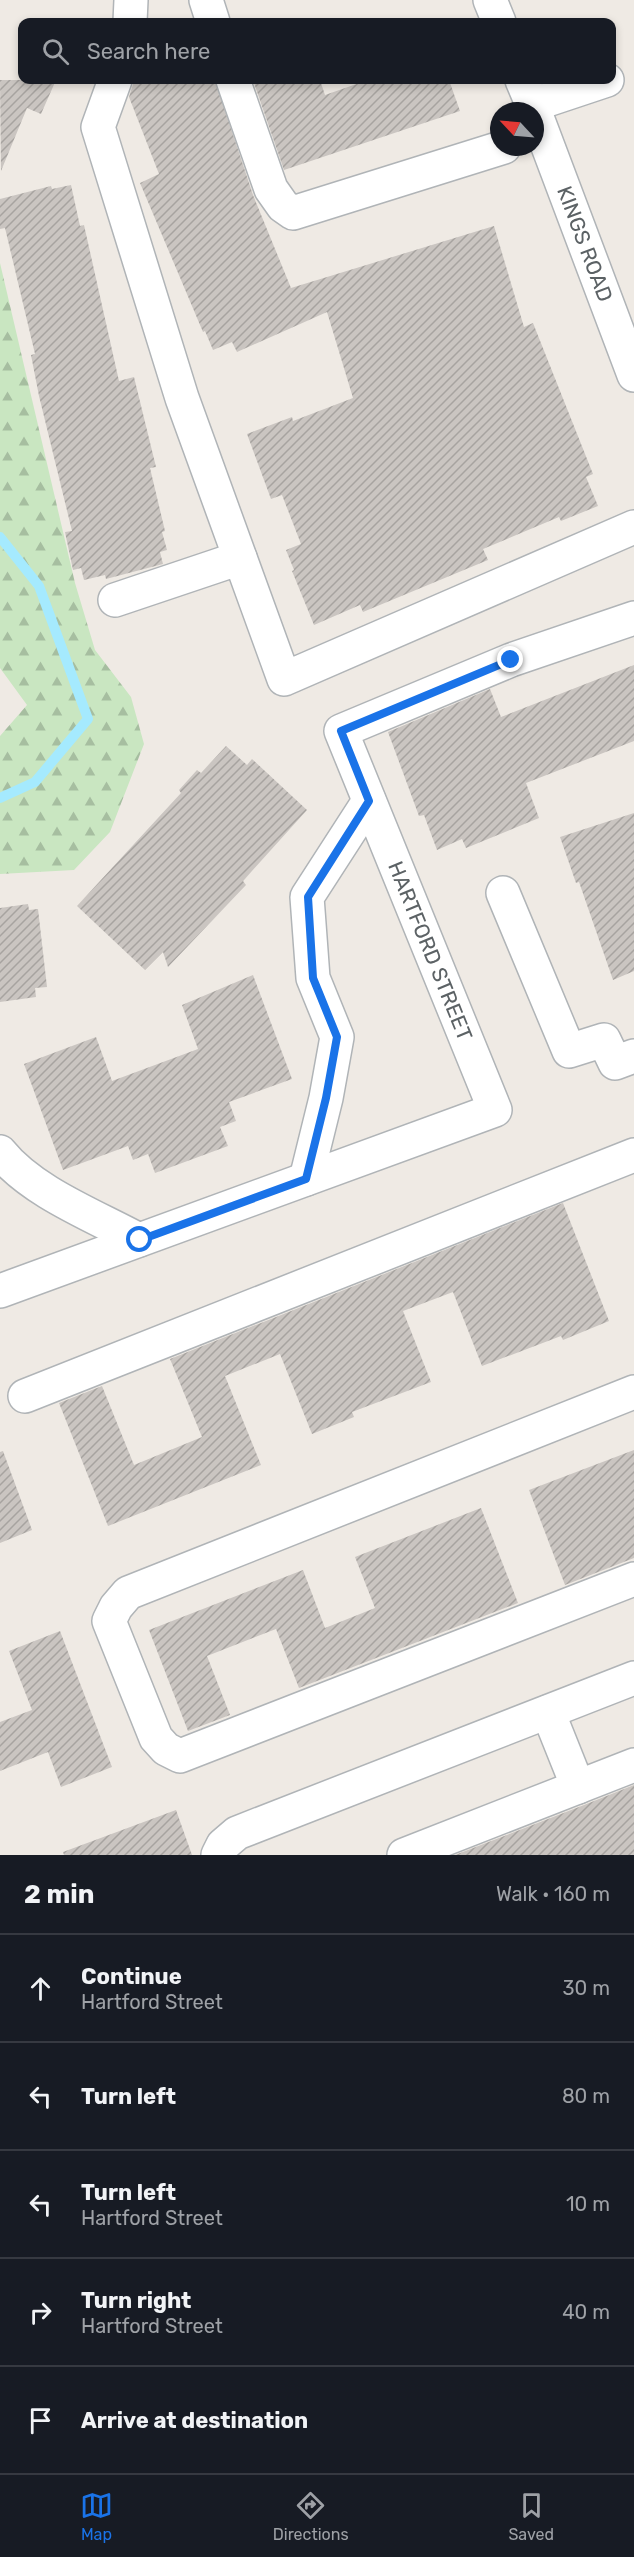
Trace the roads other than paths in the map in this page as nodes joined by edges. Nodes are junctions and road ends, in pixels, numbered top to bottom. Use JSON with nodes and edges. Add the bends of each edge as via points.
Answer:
{"nodes":[{"id":1,"x":206,"y":0,"type":"edge"},
{"id":2,"x":490,"y":0,"type":"edge"},
{"id":3,"x":212,"y":18,"type":"edge"},
{"id":4,"x":497,"y":18,"type":"edge"},
{"id":5,"x":634,"y":70,"type":"edge"},
{"id":6,"x":616,"y":77,"type":"edge"},
{"id":7,"x":114,"y":84,"type":"edge"},
{"id":8,"x":234,"y":84,"type":"edge"},
{"id":9,"x":598,"y":84,"type":"edge"},
{"id":10,"x":544,"y":108,"type":"edge"},
{"id":11,"x":544,"y":139,"type":"edge"},
{"id":12,"x":490,"y":151,"type":"edge"},
{"id":13,"x":634,"y":375,"type":"edge"},
{"id":14,"x":622,"y":532,"type":"edge"},
{"id":15,"x":240,"y":558,"type":"junction"},
{"id":16,"x":115,"y":600,"type":"dead end"},
{"id":17,"x":634,"y":618,"type":"edge"},
{"id":18,"x":369,"y":801,"type":"junction"},
{"id":19,"x":503,"y":892,"type":"dead end"},
{"id":20,"x":634,"y":1056,"type":"edge"},
{"id":21,"x":0,"y":1152,"type":"edge"},
{"id":22,"x":634,"y":1155,"type":"edge"},
{"id":23,"x":306,"y":1179,"type":"junction"},
{"id":24,"x":140,"y":1240,"type":"junction"},
{"id":25,"x":0,"y":1291,"type":"edge"},
{"id":26,"x":634,"y":1392,"type":"edge"},
{"id":27,"x":25,"y":1396,"type":"dead end"},
{"id":28,"x":634,"y":1579,"type":"edge"},
{"id":29,"x":634,"y":1678,"type":"edge"},
{"id":30,"x":548,"y":1712,"type":"junction"},
{"id":31,"x":634,"y":1766,"type":"edge"},
{"id":32,"x":579,"y":1787,"type":"junction"},
{"id":33,"x":218,"y":1855,"type":"edge"},
{"id":34,"x":404,"y":1855,"type":"edge"}],
"edges":[{"from":1,"to":3,"type":"street"},
{"from":2,"to":4,"type":"street"},
{"from":5,"to":6,"type":"street"},
{"from":7,"to":15,"type":"street","via":[[98,127],[182,398]]},
{"from":8,"to":12,"type":"street","via":[[271,189],[293,213]]},
{"from":9,"to":10,"type":"street"},
{"from":11,"to":13,"type":"street","name":"KINGS ROAD"},
{"from":14,"to":15,"type":"street","via":[[284,679]]},
{"from":15,"to":16,"type":"street"},
{"from":17,"to":18,"type":"street","name":"HARTFORD STREET","via":[[511,660],[341,731]]},
{"from":18,"to":23,"type":"street","via":[[308,897],[313,978],[337,1037]]},
{"from":18,"to":23,"type":"street","name":"HARTFORD STREET","via":[[495,1110]]},
{"from":19,"to":20,"type":"street","via":[[569,1051],[604,1040],[615,1063]]},
{"from":21,"to":24,"type":"street","via":[[11,1166],[59,1198]]},
{"from":22,"to":27,"type":"street"},
{"from":23,"to":24,"type":"street","name":"HARTFORD STREET"},
{"from":24,"to":25,"type":"street","name":"HARTFORD STREET"},
{"from":26,"to":28,"type":"street","via":[[128,1593],[109,1620],[156,1738],[180,1756]]},
{"from":29,"to":30,"type":"street"},
{"from":30,"to":32,"type":"street"},
{"from":30,"to":33,"type":"street","via":[[237,1833]]},
{"from":31,"to":32,"type":"street"},
{"from":32,"to":34,"type":"street"}]}
